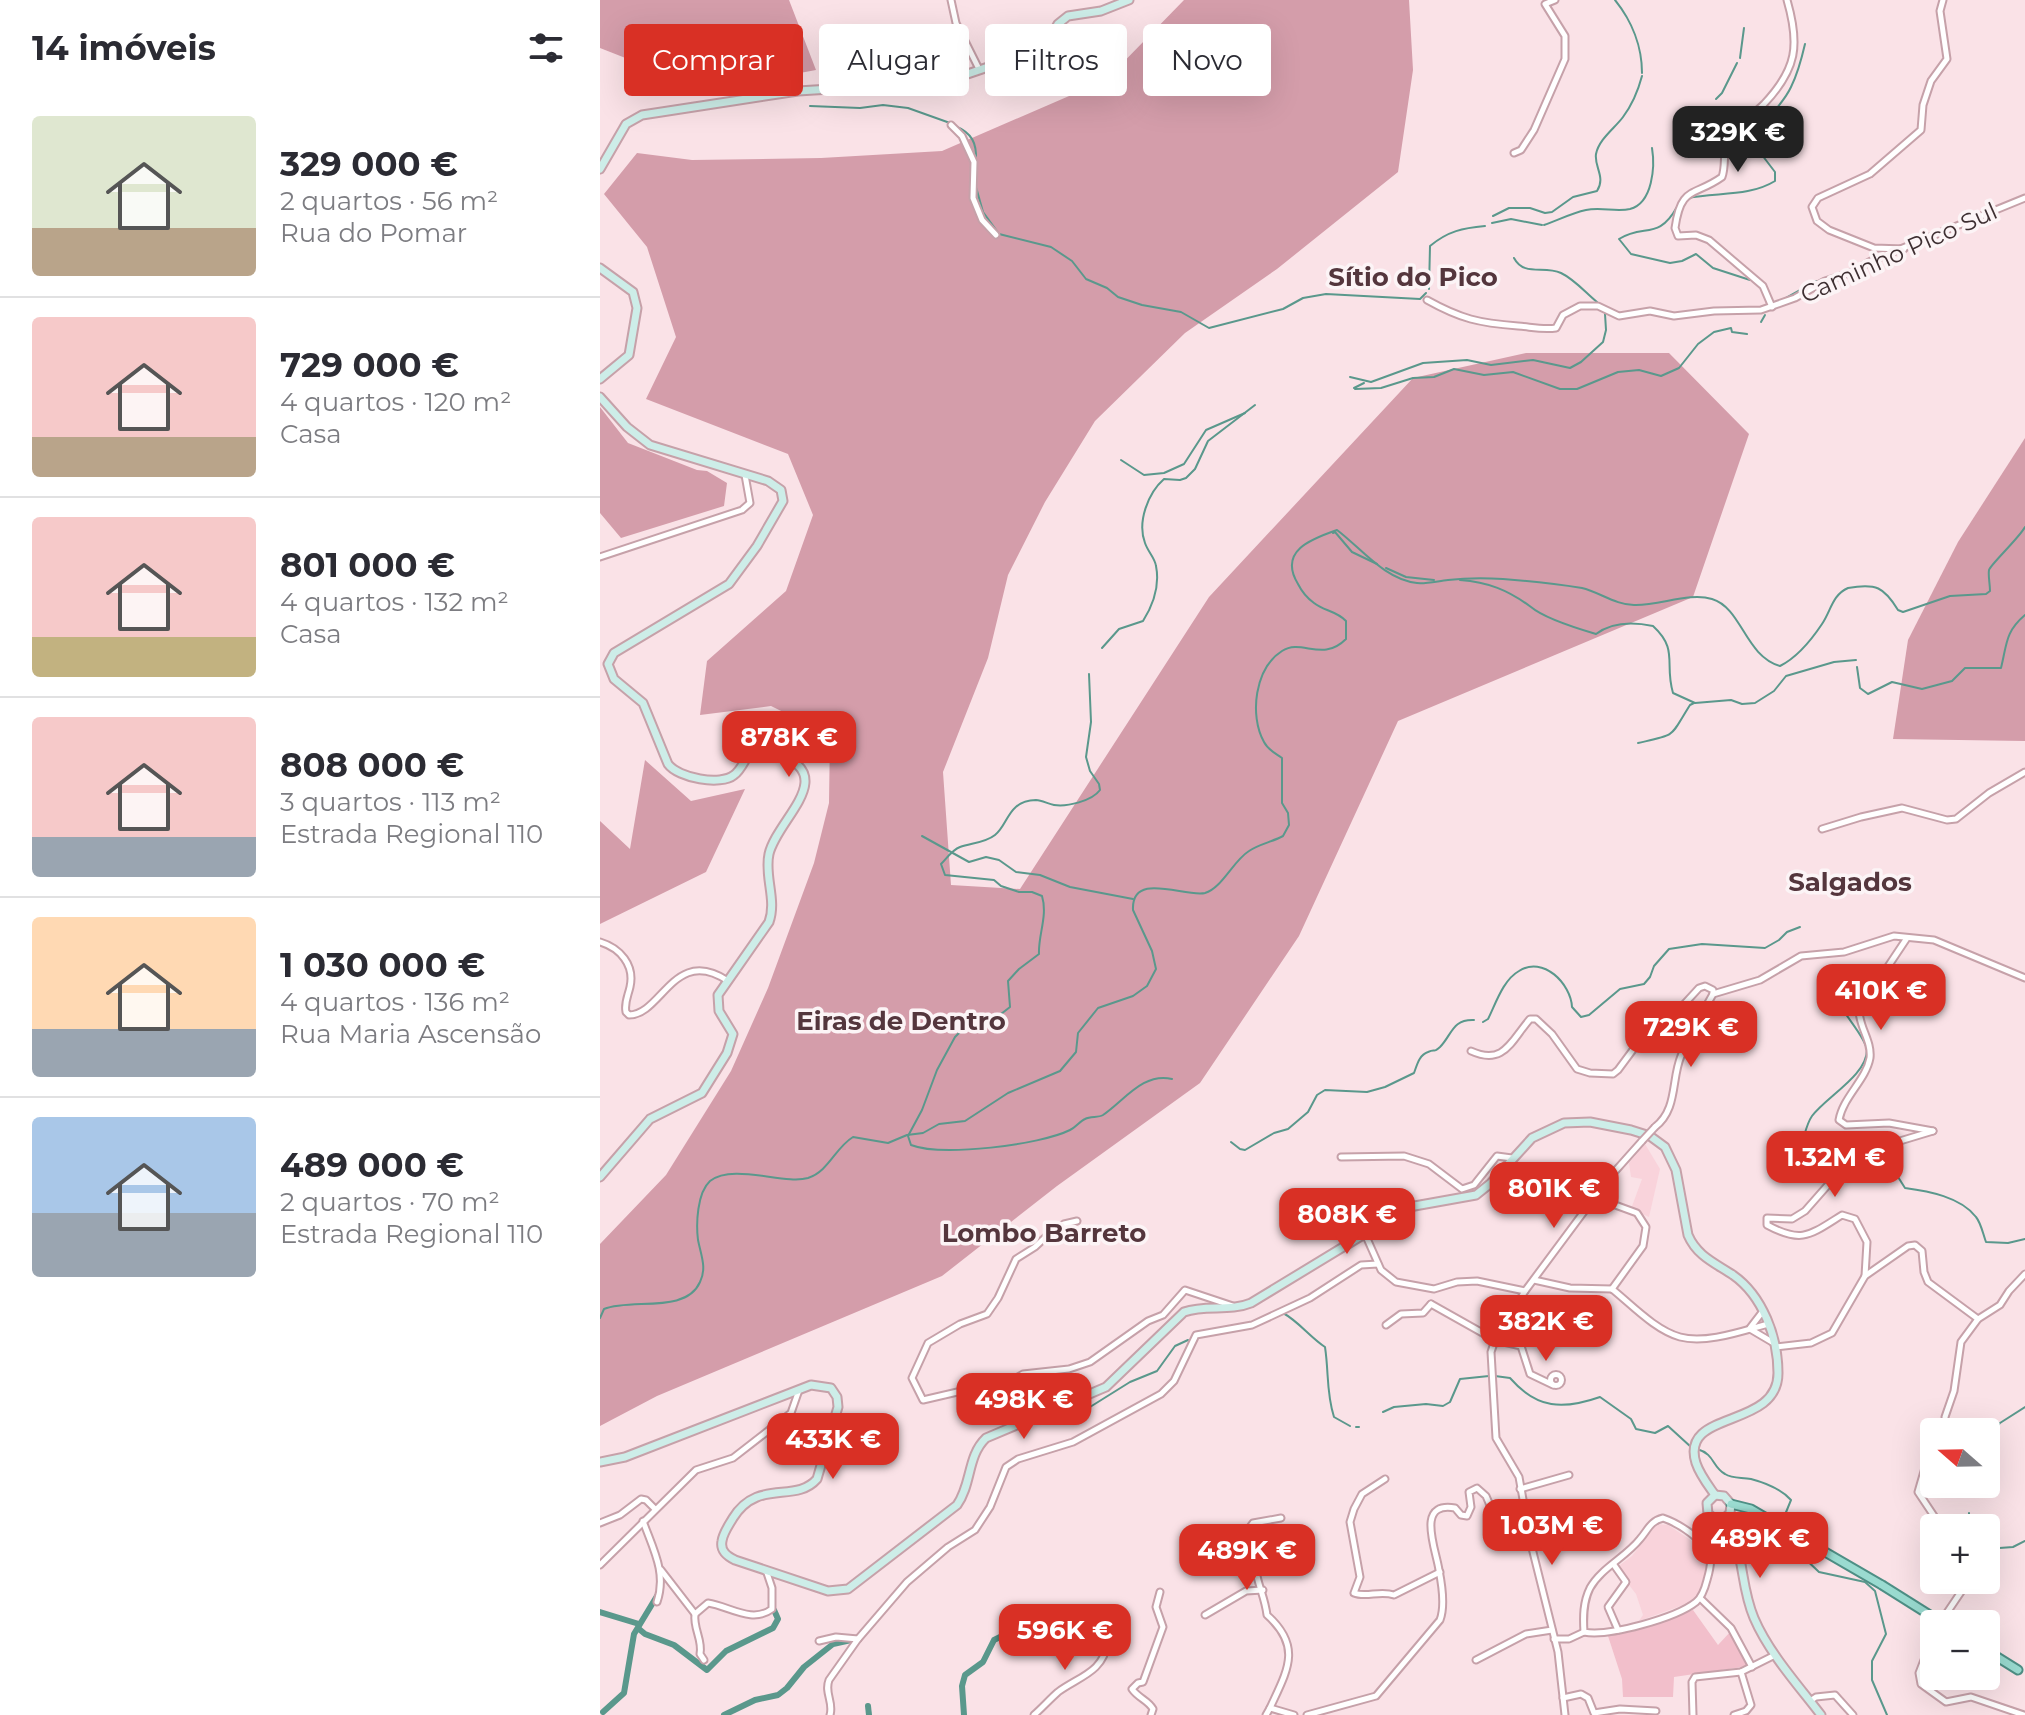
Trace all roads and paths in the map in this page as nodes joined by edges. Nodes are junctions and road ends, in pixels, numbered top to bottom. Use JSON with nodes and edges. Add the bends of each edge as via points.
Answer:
{"nodes":[{"id":1,"x":951,"y":0,"type":"edge"},
{"id":2,"x":1129,"y":0,"type":"edge"},
{"id":3,"x":1555,"y":0,"type":"edge"},
{"id":4,"x":1787,"y":0,"type":"edge"},
{"id":5,"x":1943,"y":0,"type":"edge"},
{"id":6,"x":979,"y":69,"type":"junction"},
{"id":7,"x":951,"y":125,"type":"dead end"},
{"id":8,"x":1514,"y":153,"type":"dead end"},
{"id":9,"x":600,"y":169,"type":"edge"},
{"id":10,"x":2025,"y":198,"type":"edge"},
{"id":11,"x":996,"y":235,"type":"dead end"},
{"id":12,"x":1904,"y":249,"type":"junction"},
{"id":13,"x":600,"y":268,"type":"edge"},
{"id":14,"x":1427,"y":300,"type":"dead end"},
{"id":15,"x":1772,"y":307,"type":"junction"},
{"id":16,"x":600,"y":379,"type":"edge"},
{"id":17,"x":600,"y":397,"type":"edge"},
{"id":18,"x":746,"y":474,"type":"junction"},
{"id":19,"x":600,"y":557,"type":"edge"},
{"id":20,"x":2025,"y":772,"type":"edge"},
{"id":21,"x":1822,"y":829,"type":"dead end"},
{"id":22,"x":1907,"y":938,"type":"junction"},
{"id":23,"x":600,"y":942,"type":"edge"},
{"id":24,"x":2025,"y":978,"type":"edge"},
{"id":25,"x":729,"y":981,"type":"junction"},
{"id":26,"x":1713,"y":994,"type":"junction"},
{"id":27,"x":1471,"y":1051,"type":"dead end"},
{"id":28,"x":1341,"y":1157,"type":"dead end"},
{"id":29,"x":1512,"y":1158,"type":"junction"},
{"id":30,"x":600,"y":1177,"type":"edge"},
{"id":31,"x":1596,"y":1198,"type":"junction"},
{"id":32,"x":1077,"y":1221,"type":"dead end"},
{"id":33,"x":1365,"y":1234,"type":"junction"},
{"id":34,"x":1378,"y":1264,"type":"junction"},
{"id":35,"x":2025,"y":1274,"type":"edge"},
{"id":36,"x":1865,"y":1276,"type":"junction"},
{"id":37,"x":1534,"y":1280,"type":"junction"},
{"id":38,"x":1434,"y":1289,"type":"junction"},
{"id":39,"x":1612,"y":1289,"type":"junction"},
{"id":40,"x":1525,"y":1291,"type":"junction"},
{"id":41,"x":1431,"y":1304,"type":"junction"},
{"id":42,"x":1237,"y":1308,"type":"junction"},
{"id":43,"x":1763,"y":1311,"type":"junction"},
{"id":44,"x":1978,"y":1319,"type":"junction"},
{"id":45,"x":1768,"y":1324,"type":"junction"},
{"id":46,"x":1386,"y":1325,"type":"dead end"},
{"id":47,"x":1750,"y":1328,"type":"junction"},
{"id":48,"x":1500,"y":1332,"type":"junction"},
{"id":49,"x":1495,"y":1340,"type":"junction"},
{"id":50,"x":1507,"y":1343,"type":"junction"},
{"id":51,"x":1773,"y":1344,"type":"junction"},
{"id":52,"x":1491,"y":1352,"type":"junction"},
{"id":53,"x":1533,"y":1376,"type":"junction"},
{"id":54,"x":800,"y":1389,"type":"junction"},
{"id":55,"x":1945,"y":1418,"type":"edge"},
{"id":56,"x":600,"y":1462,"type":"edge"},
{"id":57,"x":1569,"y":1475,"type":"dead end"},
{"id":58,"x":1385,"y":1479,"type":"dead end"},
{"id":59,"x":1520,"y":1489,"type":"junction"},
{"id":60,"x":1715,"y":1495,"type":"junction"},
{"id":61,"x":1731,"y":1504,"type":"junction"},
{"id":62,"x":655,"y":1509,"type":"junction"},
{"id":63,"x":1524,"y":1511,"type":"junction"},
{"id":64,"x":1281,"y":1518,"type":"dead end"},
{"id":65,"x":1725,"y":1518,"type":"junction"},
{"id":66,"x":643,"y":1521,"type":"junction"},
{"id":67,"x":600,"y":1523,"type":"edge"},
{"id":68,"x":600,"y":1565,"type":"edge"},
{"id":69,"x":1614,"y":1565,"type":"junction"},
{"id":70,"x":661,"y":1570,"type":"junction"},
{"id":71,"x":766,"y":1570,"type":"junction"},
{"id":72,"x":1440,"y":1572,"type":"junction"},
{"id":73,"x":1263,"y":1590,"type":"junction"},
{"id":74,"x":1160,"y":1592,"type":"dead end"},
{"id":75,"x":1959,"y":1594,"type":"edge"},
{"id":76,"x":1700,"y":1598,"type":"junction"},
{"id":77,"x":657,"y":1602,"type":"dead end"},
{"id":78,"x":1920,"y":1610,"type":"edge"},
{"id":79,"x":1947,"y":1610,"type":"edge"},
{"id":80,"x":695,"y":1614,"type":"junction"},
{"id":81,"x":1205,"y":1615,"type":"dead end"},
{"id":82,"x":1097,"y":1625,"type":"dead end"},
{"id":83,"x":1552,"y":1630,"type":"junction"},
{"id":84,"x":1618,"y":1630,"type":"junction"},
{"id":85,"x":1584,"y":1632,"type":"junction"},
{"id":86,"x":858,"y":1639,"type":"junction"},
{"id":87,"x":1554,"y":1639,"type":"junction"},
{"id":88,"x":1569,"y":1639,"type":"junction"},
{"id":89,"x":819,"y":1641,"type":"dead end"},
{"id":90,"x":1558,"y":1652,"type":"junction"},
{"id":91,"x":1776,"y":1655,"type":"junction"},
{"id":92,"x":2000,"y":1659,"type":"edge"},
{"id":93,"x":704,"y":1660,"type":"dead end"},
{"id":94,"x":1476,"y":1660,"type":"dead end"},
{"id":95,"x":1752,"y":1667,"type":"junction"},
{"id":96,"x":2018,"y":1670,"type":"dead end"},
{"id":97,"x":1741,"y":1672,"type":"junction"},
{"id":98,"x":1929,"y":1690,"type":"edge"},
{"id":99,"x":1563,"y":1698,"type":"junction"},
{"id":100,"x":1810,"y":1701,"type":"junction"},
{"id":101,"x":1270,"y":1708,"type":"junction"},
{"id":102,"x":1656,"y":1711,"type":"dead end"},
{"id":103,"x":830,"y":1715,"type":"edge"},
{"id":104,"x":1034,"y":1715,"type":"edge"},
{"id":105,"x":1151,"y":1715,"type":"edge"},
{"id":106,"x":1266,"y":1715,"type":"edge"},
{"id":107,"x":1294,"y":1715,"type":"edge"},
{"id":108,"x":1307,"y":1715,"type":"edge"},
{"id":109,"x":1565,"y":1715,"type":"edge"},
{"id":110,"x":1693,"y":1715,"type":"edge"},
{"id":111,"x":1734,"y":1715,"type":"edge"},
{"id":112,"x":1821,"y":1715,"type":"edge"},
{"id":113,"x":1853,"y":1715,"type":"edge"},
{"id":114,"x":2024,"y":1715,"type":"edge"}],
"edges":[{"from":1,"to":6,"type":"street","via":[[956,23]]},
{"from":2,"to":6,"type":"main road","via":[[1068,16],[1032,60]]},
{"from":3,"to":8,"type":"street","via":[[1545,4],[1565,36],[1565,59],[1534,130]]},
{"from":4,"to":15,"type":"street","via":[[1796,45],[1790,66],[1766,101],[1730,136],[1722,177],[1683,200],[1675,228],[1678,236],[1709,240],[1763,286]]},
{"from":5,"to":12,"type":"street","via":[[1947,59],[1931,81],[1921,130],[1870,174],[1818,198],[1812,207],[1817,221],[1829,230],[1874,248]]},
{"from":6,"to":9,"type":"main road","via":[[944,82],[798,91],[642,115],[626,124]]},
{"from":7,"to":11,"type":"street","via":[[974,162],[973,198],[982,220]]},
{"from":10,"to":12,"type":"street","name":"Caminho Pico Sul"},
{"from":12,"to":15,"type":"street","name":"Caminho Pico Sul"},
{"from":13,"to":16,"type":"main road","via":[[633,292],[637,302],[629,355]]},
{"from":14,"to":15,"type":"street","name":"Caminho Pico Sul","via":[[1462,318],[1542,330],[1556,328],[1563,315],[1580,306],[1598,306],[1619,316]]},
{"from":17,"to":18,"type":"main road","via":[[650,445]]},
{"from":18,"to":19,"type":"street","via":[[750,503],[742,510]]},
{"from":18,"to":25,"type":"main road","via":[[779,487],[783,501],[738,573],[729,584],[614,653],[608,664],[614,679],[643,703],[675,772],[730,778],[749,754],[760,750],[790,759],[803,772],[802,793],[769,855],[771,916]]},
{"from":20,"to":21,"type":"street","via":[[1956,819],[1902,808]]},
{"from":22,"to":24,"type":"street","via":[[1934,940]]},
{"from":22,"to":26,"type":"street","via":[[1894,936],[1844,952],[1809,953],[1760,980]]},
{"from":22,"to":36,"type":"street","via":[[1859,1010],[1870,1055],[1839,1120],[1846,1125],[1889,1123],[1933,1131],[1867,1154],[1792,1219],[1766,1220],[1770,1227],[1797,1237],[1811,1235],[1842,1215],[1855,1219],[1867,1242]]},
{"from":23,"to":25,"type":"street","via":[[616,950],[630,967],[624,1004],[629,1015],[643,1011],[681,976],[705,972]]},
{"from":25,"to":30,"type":"main road","via":[[717,1004],[733,1038],[706,1088],[650,1119]]},
{"from":26,"to":27,"type":"street","via":[[1705,986],[1699,988],[1665,1025],[1638,1043],[1613,1074],[1577,1069],[1536,1019],[1530,1019],[1495,1056]]},
{"from":26,"to":31,"type":"street","bridge":true,"via":[[1681,1055],[1667,1114]]},
{"from":28,"to":29,"type":"street","via":[[1404,1156],[1429,1164],[1462,1189],[1474,1185],[1497,1156]]},
{"from":29,"to":33,"type":"main road","via":[[1476,1195],[1409,1207]]},
{"from":29,"to":43,"type":"main road","via":[[1542,1132],[1577,1121],[1655,1139],[1672,1157],[1692,1244],[1742,1282]]},
{"from":31,"to":37,"type":"street"},
{"from":31,"to":39,"type":"street","via":[[1637,1213],[1646,1227],[1643,1246]]},
{"from":32,"to":42,"type":"street","via":[[1051,1232],[1016,1259],[987,1314],[928,1343],[912,1378],[923,1400],[966,1390],[995,1391],[1023,1374],[1090,1362],[1163,1315],[1185,1290]]},
{"from":33,"to":34,"type":"street"},
{"from":33,"to":42,"type":"main road"},
{"from":34,"to":38,"type":"street","via":[[1393,1280]]},
{"from":34,"to":86,"type":"street","via":[[1361,1265],[1310,1298],[1252,1325],[1196,1335],[1174,1381],[1161,1394],[1073,1442],[1006,1467],[975,1530],[907,1582]]},
{"from":35,"to":44,"type":"street","via":[[2000,1305]]},
{"from":36,"to":44,"type":"street","via":[[1915,1245],[1922,1251],[1928,1282]]},
{"from":36,"to":51,"type":"street","via":[[1832,1333],[1811,1343]]},
{"from":37,"to":39,"type":"street"},
{"from":37,"to":40,"type":"street"},
{"from":38,"to":40,"type":"street","via":[[1477,1281]]},
{"from":38,"to":41,"type":"street"},
{"from":39,"to":47,"type":"street","via":[[1657,1325],[1682,1337],[1707,1338]]},
{"from":40,"to":48,"type":"street"},
{"from":41,"to":46,"type":"street","via":[[1423,1313],[1401,1314]]},
{"from":41,"to":49,"type":"street"},
{"from":42,"to":71,"type":"main road","via":[[1184,1312],[1106,1387],[986,1438],[974,1454],[957,1505],[854,1586],[828,1591]]},
{"from":43,"to":45,"type":"main road"},
{"from":43,"to":47,"type":"street"},
{"from":44,"to":55,"type":"street","via":[[1961,1342]]},
{"from":45,"to":47,"type":"street"},
{"from":45,"to":51,"type":"main road"},
{"from":47,"to":51,"type":"street"},
{"from":48,"to":49,"type":"street"},
{"from":48,"to":50,"type":"street"},
{"from":49,"to":50,"type":"street"},
{"from":49,"to":52,"type":"street"},
{"from":50,"to":52,"type":"street"},
{"from":50,"to":53,"type":"street","via":[[1521,1346]]},
{"from":51,"to":60,"type":"main road","via":[[1778,1375],[1768,1401],[1714,1424],[1696,1446],[1695,1462]]},
{"from":52,"to":59,"type":"street","via":[[1496,1438],[1516,1471]]},
{"from":53,"to":53,"type":"street","via":[[1559,1375],[1561,1380],[1553,1385]]},
{"from":54,"to":56,"type":"main road"},
{"from":54,"to":62,"type":"street","via":[[791,1413],[733,1458],[696,1470]]},
{"from":54,"to":71,"type":"main road","via":[[823,1385],[837,1397],[817,1479],[809,1486],[745,1502],[722,1540],[730,1558]]},
{"from":57,"to":59,"type":"street"},
{"from":58,"to":72,"type":"street","via":[[1362,1494],[1350,1522],[1360,1577],[1354,1593],[1394,1595]]},
{"from":59,"to":63,"type":"street"},
{"from":60,"to":61,"type":"main road"},
{"from":60,"to":65,"type":"main road","via":[[1707,1510],[1714,1519]]},
{"from":61,"to":65,"type":"main road"},
{"from":61,"to":78,"type":"main road","bridge":true,"via":[[1751,1509],[1825,1550]]},
{"from":62,"to":66,"type":"street"},
{"from":62,"to":67,"type":"street","via":[[641,1499]]},
{"from":63,"to":72,"type":"street","via":[[1492,1510],[1477,1488],[1469,1492],[1467,1516],[1455,1508],[1437,1509],[1430,1529]]},
{"from":63,"to":83,"type":"street"},
{"from":64,"to":73,"type":"street","via":[[1248,1528]]},
{"from":65,"to":91,"type":"main road","via":[[1737,1541],[1754,1618]]},
{"from":66,"to":68,"type":"street"},
{"from":66,"to":70,"type":"street"},
{"from":69,"to":76,"type":"street","via":[[1655,1520],[1669,1521],[1704,1546],[1711,1559]]},
{"from":69,"to":84,"type":"street","via":[[1626,1582],[1608,1607]]},
{"from":69,"to":85,"type":"street","via":[[1588,1593]]},
{"from":70,"to":77,"type":"street"},
{"from":70,"to":80,"type":"street"},
{"from":71,"to":80,"type":"street","via":[[773,1598],[772,1609],[764,1615],[708,1603]]},
{"from":72,"to":108,"type":"street","via":[[1442,1617],[1379,1693]]},
{"from":73,"to":81,"type":"street","via":[[1246,1591]]},
{"from":73,"to":101,"type":"street","via":[[1267,1615],[1285,1634],[1289,1666]]},
{"from":74,"to":105,"type":"street","via":[[1156,1607],[1163,1627],[1143,1682],[1132,1689],[1150,1704]]},
{"from":75,"to":79,"type":"street"},
{"from":76,"to":84,"type":"street","via":[[1679,1611]]},
{"from":76,"to":95,"type":"street","via":[[1731,1628]]},
{"from":80,"to":93,"type":"street"},
{"from":82,"to":104,"type":"street","via":[[1107,1643],[1101,1660]]},
{"from":83,"to":87,"type":"street"},
{"from":83,"to":94,"type":"street","via":[[1526,1634]]},
{"from":84,"to":85,"type":"street"},
{"from":85,"to":88,"type":"street"},
{"from":86,"to":89,"type":"street"},
{"from":86,"to":103,"type":"street","via":[[828,1684]]},
{"from":87,"to":88,"type":"street"},
{"from":87,"to":90,"type":"street"},
{"from":88,"to":90,"type":"street"},
{"from":90,"to":99,"type":"street"},
{"from":91,"to":95,"type":"street"},
{"from":91,"to":100,"type":"main road"},
{"from":92,"to":96,"type":"main road"},
{"from":95,"to":97,"type":"street"},
{"from":97,"to":110,"type":"street","via":[[1695,1677]]},
{"from":97,"to":111,"type":"street","via":[[1751,1705]]},
{"from":98,"to":114,"type":"street","via":[[1946,1702],[1971,1697]]},
{"from":99,"to":102,"type":"street","via":[[1581,1694],[1594,1713]]},
{"from":99,"to":109,"type":"street"},
{"from":100,"to":112,"type":"main road"},
{"from":100,"to":113,"type":"street","via":[[1835,1695]]},
{"from":101,"to":106,"type":"street"},
{"from":101,"to":107,"type":"street"}]}
